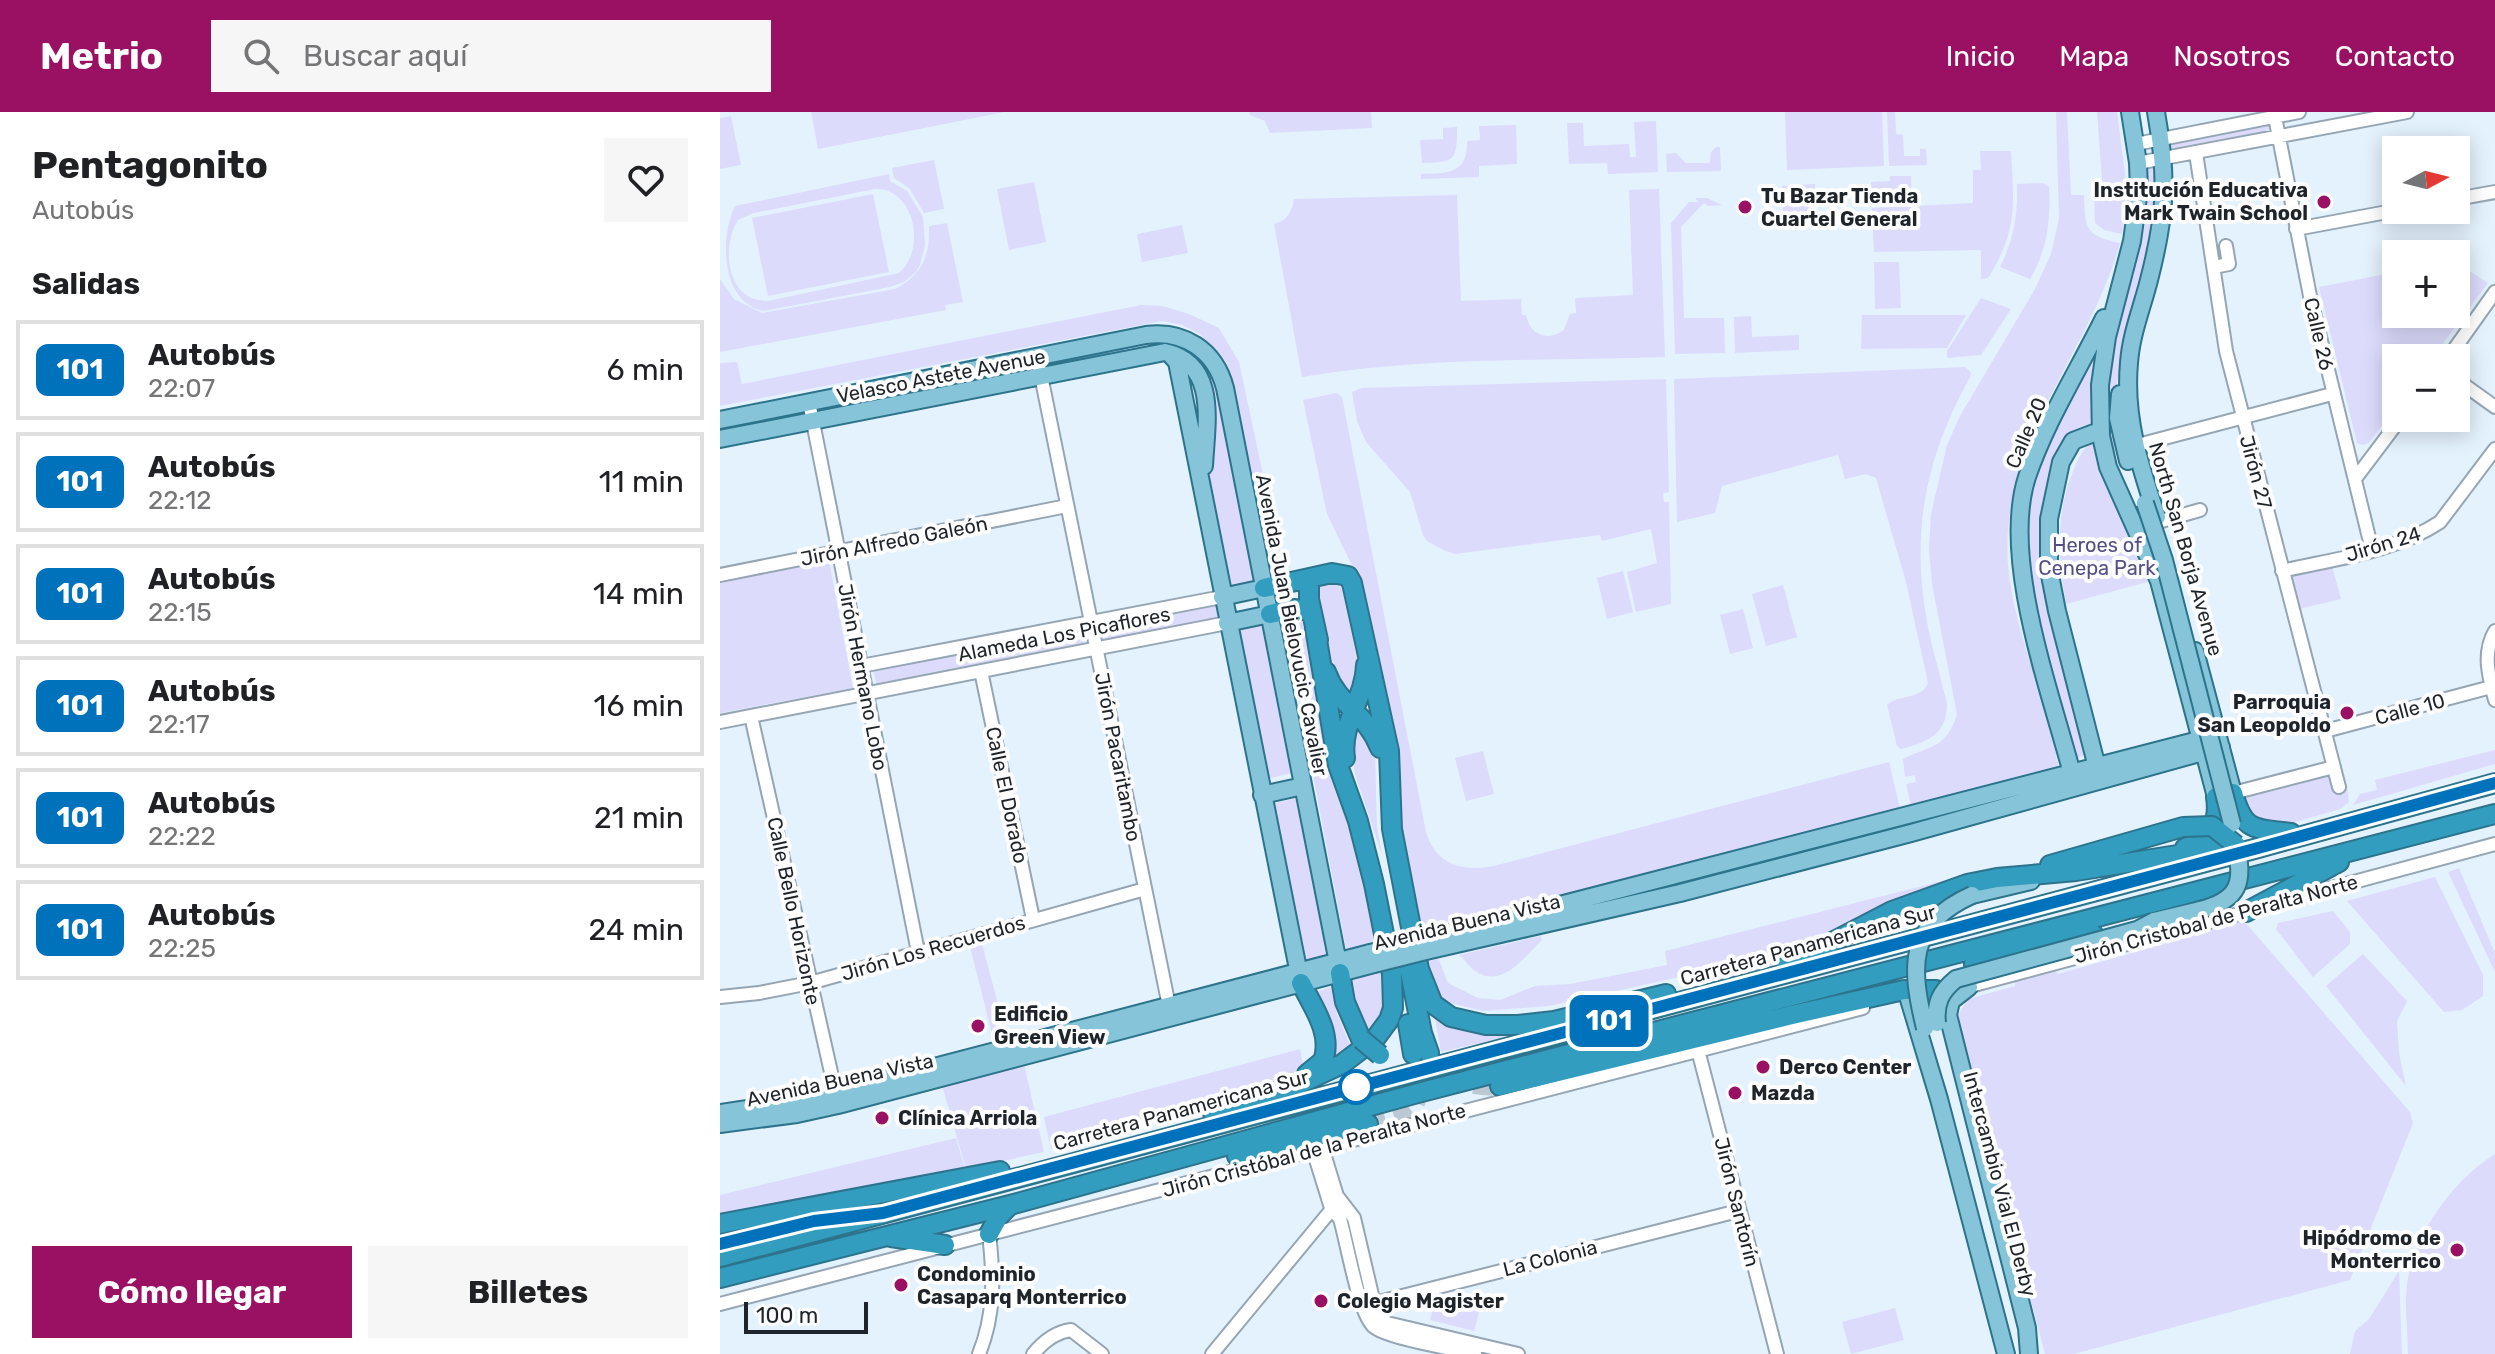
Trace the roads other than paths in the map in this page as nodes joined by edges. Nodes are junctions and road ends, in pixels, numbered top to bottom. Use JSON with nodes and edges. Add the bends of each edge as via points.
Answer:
{"nodes":[{"id":1,"x":2130,"y":112,"type":"edge"},
{"id":2,"x":2156,"y":112,"type":"edge"},
{"id":3,"x":2299,"y":112,"type":"edge"},
{"id":4,"x":2407,"y":112,"type":"edge"},
{"id":5,"x":2275,"y":117,"type":"junction"},
{"id":6,"x":2278,"y":137,"type":"junction"},
{"id":7,"x":2161,"y":139,"type":"junction"},
{"id":8,"x":2136,"y":144,"type":"junction"},
{"id":9,"x":2196,"y":153,"type":"junction"},
{"id":10,"x":2167,"y":158,"type":"junction"},
{"id":11,"x":2138,"y":163,"type":"junction"},
{"id":12,"x":2495,"y":192,"type":"edge"},
{"id":13,"x":2470,"y":196,"type":"edge"},
{"id":14,"x":2382,"y":213,"type":"edge"},
{"id":15,"x":2296,"y":229,"type":"junction"},
{"id":16,"x":2226,"y":246,"type":"dead end"},
{"id":17,"x":2214,"y":267,"type":"junction"},
{"id":18,"x":2117,"y":291,"type":"junction"},
{"id":19,"x":2495,"y":292,"type":"edge"},
{"id":20,"x":1146,"y":335,"type":"joint"},
{"id":21,"x":2458,"y":344,"type":"edge"},
{"id":22,"x":1037,"y":356,"type":"junction"},
{"id":23,"x":2129,"y":362,"type":"junction"},
{"id":24,"x":1041,"y":377,"type":"junction"},
{"id":25,"x":2470,"y":389,"type":"edge"},
{"id":26,"x":2332,"y":394,"type":"junction"},
{"id":27,"x":809,"y":402,"type":"junction"},
{"id":28,"x":2495,"y":407,"type":"edge"},
{"id":29,"x":2242,"y":418,"type":"junction"},
{"id":30,"x":720,"y":420,"type":"edge"},
{"id":31,"x":813,"y":421,"type":"junction"},
{"id":32,"x":2390,"y":432,"type":"edge"},
{"id":33,"x":2101,"y":436,"type":"junction"},
{"id":34,"x":720,"y":439,"type":"edge"},
{"id":35,"x":2134,"y":446,"type":"junction"},
{"id":36,"x":2347,"y":446,"type":"junction"},
{"id":37,"x":2495,"y":449,"type":"edge"},
{"id":38,"x":2373,"y":453,"type":"junction"},
{"id":39,"x":2355,"y":479,"type":"junction"},
{"id":40,"x":2026,"y":480,"type":"junction"},
{"id":41,"x":2056,"y":486,"type":"junction"},
{"id":42,"x":1067,"y":506,"type":"junction"},
{"id":43,"x":2200,"y":510,"type":"dead end"},
{"id":44,"x":2158,"y":522,"type":"junction"},
{"id":45,"x":2372,"y":550,"type":"junction"},
{"id":46,"x":839,"y":552,"type":"junction"},
{"id":47,"x":2282,"y":571,"type":"junction"},
{"id":48,"x":720,"y":575,"type":"edge"},
{"id":49,"x":1309,"y":579,"type":"junction"},
{"id":50,"x":1264,"y":588,"type":"junction"},
{"id":51,"x":1222,"y":597,"type":"junction"},
{"id":52,"x":1359,"y":610,"type":"junction"},
{"id":53,"x":1270,"y":614,"type":"junction"},
{"id":54,"x":1313,"y":620,"type":"junction"},
{"id":55,"x":1090,"y":622,"type":"junction"},
{"id":56,"x":1227,"y":623,"type":"junction"},
{"id":57,"x":2495,"y":631,"type":"edge"},
{"id":58,"x":1096,"y":648,"type":"junction"},
{"id":59,"x":861,"y":666,"type":"junction"},
{"id":60,"x":981,"y":671,"type":"junction"},
{"id":61,"x":2494,"y":691,"type":"edge"},
{"id":62,"x":867,"y":694,"type":"junction"},
{"id":63,"x":1353,"y":709,"type":"junction"},
{"id":64,"x":751,"y":716,"type":"junction"},
{"id":65,"x":720,"y":722,"type":"edge"},
{"id":66,"x":2325,"y":731,"type":"junction"},
{"id":67,"x":2212,"y":743,"type":"junction"},
{"id":68,"x":2334,"y":767,"type":"junction"},
{"id":69,"x":2099,"y":774,"type":"junction"},
{"id":70,"x":2074,"y":781,"type":"junction"},
{"id":71,"x":2492,"y":781,"type":"edge"},
{"id":72,"x":1303,"y":786,"type":"junction"},
{"id":73,"x":2339,"y":787,"type":"dead end"},
{"id":74,"x":1262,"y":795,"type":"junction"},
{"id":75,"x":2225,"y":795,"type":"junction"},
{"id":76,"x":2495,"y":814,"type":"edge"},
{"id":77,"x":2313,"y":833,"type":"junction"},
{"id":78,"x":2495,"y":844,"type":"edge"},
{"id":79,"x":2236,"y":845,"type":"junction"},
{"id":80,"x":2258,"y":848,"type":"junction"},
{"id":81,"x":2355,"y":852,"type":"junction"},
{"id":82,"x":2156,"y":857,"type":"junction"},
{"id":83,"x":2076,"y":871,"type":"junction"},
{"id":84,"x":2008,"y":877,"type":"junction"},
{"id":85,"x":1145,"y":889,"type":"junction"},
{"id":86,"x":2246,"y":912,"type":"junction"},
{"id":87,"x":1033,"y":919,"type":"junction"},
{"id":88,"x":2154,"y":921,"type":"junction"},
{"id":89,"x":918,"y":952,"type":"junction"},
{"id":90,"x":1339,"y":968,"type":"junction"},
{"id":91,"x":1299,"y":978,"type":"junction"},
{"id":92,"x":1761,"y":980,"type":"junction"},
{"id":93,"x":810,"y":983,"type":"junction"},
{"id":94,"x":1853,"y":983,"type":"junction"},
{"id":95,"x":1969,"y":987,"type":"junction"},
{"id":96,"x":1936,"y":990,"type":"junction"},
{"id":97,"x":1712,"y":994,"type":"junction"},
{"id":98,"x":1908,"y":996,"type":"junction"},
{"id":99,"x":720,"y":997,"type":"edge"},
{"id":100,"x":1170,"y":1012,"type":"junction"},
{"id":101,"x":1931,"y":1026,"type":"junction"},
{"id":102,"x":1698,"y":1050,"type":"junction"},
{"id":103,"x":1489,"y":1052,"type":"junction"},
{"id":104,"x":1500,"y":1086,"type":"tunnel mouth"},
{"id":105,"x":837,"y":1099,"type":"junction"},
{"id":106,"x":720,"y":1113,"type":"edge"},
{"id":107,"x":1205,"y":1115,"type":"junction"},
{"id":108,"x":720,"y":1124,"type":"edge"},
{"id":109,"x":1368,"y":1124,"type":"tunnel mouth"},
{"id":110,"x":1141,"y":1143,"type":"junction"},
{"id":111,"x":1317,"y":1149,"type":"junction"},
{"id":112,"x":1085,"y":1158,"type":"junction"},
{"id":113,"x":1140,"y":1170,"type":"junction"},
{"id":114,"x":1010,"y":1205,"type":"junction"},
{"id":115,"x":1335,"y":1205,"type":"junction"},
{"id":116,"x":1738,"y":1211,"type":"junction"},
{"id":117,"x":720,"y":1224,"type":"edge"},
{"id":118,"x":989,"y":1234,"type":"junction"},
{"id":119,"x":888,"y":1236,"type":"junction"},
{"id":120,"x":945,"y":1245,"type":"junction"},
{"id":121,"x":720,"y":1257,"type":"edge"},
{"id":122,"x":720,"y":1280,"type":"edge"},
{"id":123,"x":720,"y":1304,"type":"edge"},
{"id":124,"x":1368,"y":1305,"type":"junction"},
{"id":125,"x":1993,"y":1308,"type":"junction"},
{"id":126,"x":979,"y":1354,"type":"edge"},
{"id":127,"x":1033,"y":1354,"type":"edge"},
{"id":128,"x":1102,"y":1354,"type":"edge"},
{"id":129,"x":1212,"y":1354,"type":"edge"},
{"id":130,"x":1475,"y":1354,"type":"edge"},
{"id":131,"x":1518,"y":1354,"type":"edge"},
{"id":132,"x":1777,"y":1354,"type":"edge"},
{"id":133,"x":2006,"y":1354,"type":"edge"},
{"id":134,"x":2026,"y":1354,"type":"edge"}],
"edges":[{"from":1,"to":8,"type":"main road"},
{"from":2,"to":7,"type":"main road"},
{"from":3,"to":5,"type":"street"},
{"from":4,"to":6,"type":"street"},
{"from":5,"to":6,"type":"street","name":"Calle 26"},
{"from":5,"to":7,"type":"street"},
{"from":6,"to":9,"type":"street"},
{"from":6,"to":15,"type":"street","name":"Calle 26"},
{"from":7,"to":8,"type":"street"},
{"from":7,"to":10,"type":"main road"},
{"from":8,"to":11,"type":"main road"},
{"from":9,"to":10,"type":"street"},
{"from":9,"to":17,"type":"street","name":"Jirón 27"},
{"from":10,"to":11,"type":"street"},
{"from":10,"to":23,"type":"main road","via":[[2164,216]]},
{"from":11,"to":18,"type":"main road","via":[[2137,216]]},
{"from":12,"to":13,"type":"street"},
{"from":14,"to":15,"type":"street"},
{"from":15,"to":26,"type":"street","name":"Calle 26"},
{"from":16,"to":17,"type":"street","via":[[2229,264]]},
{"from":17,"to":29,"type":"street","name":"Jirón 27"},
{"from":18,"to":33,"type":"main road","via":[[2100,385]]},
{"from":18,"to":40,"type":"main road","name":"Calle 20"},
{"from":19,"to":21,"type":"street"},
{"from":20,"to":22,"type":"main road","name":"Velasco Astete Avenue"},
{"from":20,"to":50,"type":"main road","name":"Avenida Juan Bielovucic Cavalier","via":[[1165,333],[1194,343],[1222,377]]},
{"from":22,"to":24,"type":"street","name":"Jirón Pacaritambo"},
{"from":22,"to":27,"type":"main road","name":"Velasco Astete Avenue"},
{"from":23,"to":35,"type":"main road","name":"North San Borja Avenue"},
{"from":23,"to":79,"type":"main road","bridge":true,"via":[[2118,418],[2129,466],[2164,560]]},
{"from":24,"to":31,"type":"main road","name":"Velasco Astete Avenue"},
{"from":24,"to":42,"type":"street","name":"Jirón Pacaritambo"},
{"from":24,"to":51,"type":"main road","name":"Velasco Astete Avenue","via":[[1169,353],[1191,365],[1205,387],[1202,491]]},
{"from":25,"to":28,"type":"street"},
{"from":26,"to":29,"type":"street"},
{"from":26,"to":36,"type":"street","name":"Calle 26"},
{"from":27,"to":30,"type":"main road","name":"Velasco Astete Avenue"},
{"from":27,"to":31,"type":"street","name":"Jirón Hermano Lobo"},
{"from":29,"to":35,"type":"street"},
{"from":29,"to":47,"type":"street","name":"Jirón 27"},
{"from":31,"to":34,"type":"main road","name":"Velasco Astete Avenue"},
{"from":31,"to":46,"type":"street","name":"Jirón Hermano Lobo"},
{"from":32,"to":38,"type":"street"},
{"from":33,"to":41,"type":"main road","via":[[2094,433],[2073,441]]},
{"from":33,"to":67,"type":"main road","via":[[2108,467],[2159,581]]},
{"from":35,"to":44,"type":"main road","name":"North San Borja Avenue"},
{"from":36,"to":38,"type":"street","via":[[2361,454]]},
{"from":36,"to":39,"type":"street","name":"Calle 26"},
{"from":37,"to":45,"type":"street","name":"Jirón 24","via":[[2440,522]]},
{"from":38,"to":39,"type":"street"},
{"from":39,"to":45,"type":"street","name":"Calle 26"},
{"from":40,"to":41,"type":"main road","via":[[2043,477]]},
{"from":40,"to":70,"type":"main road","name":"Calle 20","via":[[2019,519],[2021,571]]},
{"from":41,"to":69,"type":"main road","via":[[2049,519],[2049,570]]},
{"from":42,"to":46,"type":"street","name":"Jirón Alfredo Galeón"},
{"from":42,"to":55,"type":"street","name":"Jirón Pacaritambo"},
{"from":43,"to":44,"type":"street"},
{"from":44,"to":67,"type":"main road","name":"North San Borja Avenue"},
{"from":45,"to":47,"type":"street","name":"Jirón 24"},
{"from":46,"to":48,"type":"street","name":"Jirón Alfredo Galeón"},
{"from":46,"to":59,"type":"street","name":"Jirón Hermano Lobo"},
{"from":47,"to":66,"type":"street","name":"Jirón 27"},
{"from":49,"to":50,"type":"highway"},
{"from":49,"to":52,"type":"highway","via":[[1332,573],[1348,576]]},
{"from":49,"to":54,"type":"highway"},
{"from":50,"to":51,"type":"main road","name":"Alameda Los Picaflores"},
{"from":50,"to":53,"type":"main road","name":"Avenida Juan Bielovucic Cavalier"},
{"from":51,"to":55,"type":"street","name":"Alameda Los Picaflores"},
{"from":51,"to":56,"type":"main road"},
{"from":52,"to":63,"type":"highway","via":[[1366,678]]},
{"from":52,"to":97,"type":"highway","via":[[1389,751],[1392,829],[1419,969],[1433,1004],[1451,1017],[1518,1025],[1682,991]]},
{"from":53,"to":54,"type":"highway","via":[[1294,609]]},
{"from":53,"to":56,"type":"main road","name":"Alameda Los Picaflores"},
{"from":53,"to":72,"type":"main road","name":"Avenida Juan Bielovucic Cavalier"},
{"from":54,"to":63,"type":"highway","via":[[1327,676]]},
{"from":54,"to":107,"type":"highway","via":[[1338,765],[1377,899],[1393,1008],[1375,1039],[1336,1068]]},
{"from":55,"to":58,"type":"street","name":"Jirón Pacaritambo"},
{"from":55,"to":59,"type":"street","name":"Alameda Los Picaflores"},
{"from":56,"to":58,"type":"street","name":"Alameda Los Picaflores"},
{"from":56,"to":74,"type":"main road"},
{"from":57,"to":61,"type":"street","via":[[2488,655]]},
{"from":58,"to":60,"type":"street","name":"Alameda Los Picaflores"},
{"from":58,"to":85,"type":"street","name":"Jirón Pacaritambo"},
{"from":59,"to":62,"type":"street","name":"Jirón Hermano Lobo"},
{"from":60,"to":62,"type":"street","name":"Alameda Los Picaflores"},
{"from":60,"to":87,"type":"street","name":"Calle El Dorado"},
{"from":61,"to":66,"type":"street","name":"Calle 10"},
{"from":62,"to":64,"type":"street","name":"Alameda Los Picaflores"},
{"from":62,"to":89,"type":"street","name":"Jirón Hermano Lobo"},
{"from":63,"to":63,"type":"highway","via":[[1372,729],[1383,760],[1387,850],[1422,1033],[1421,1054],[1376,855],[1345,755]]},
{"from":64,"to":65,"type":"street","name":"Alameda Los Picaflores"},
{"from":64,"to":93,"type":"street","name":"Calle Bello Horizonte"},
{"from":66,"to":68,"type":"street","name":"Jirón 27"},
{"from":67,"to":69,"type":"main road","name":"Avenida Buena Vista"},
{"from":67,"to":75,"type":"main road","name":"North San Borja Avenue"},
{"from":68,"to":73,"type":"street","name":"Jirón 27"},
{"from":68,"to":75,"type":"street"},
{"from":69,"to":70,"type":"main road","name":"Avenida Buena Vista"},
{"from":70,"to":90,"type":"main road","name":"Avenida Buena Vista","bridge":true},
{"from":71,"to":77,"type":"highway","name":"Carretera Panamericana Sur"},
{"from":72,"to":74,"type":"main road"},
{"from":72,"to":90,"type":"main road","name":"Avenida Juan Bielovucic Cavalier"},
{"from":74,"to":91,"type":"main road"},
{"from":75,"to":77,"type":"highway","via":[[2255,829]]},
{"from":75,"to":82,"type":"highway","via":[[2204,839]]},
{"from":76,"to":81,"type":"highway"},
{"from":77,"to":80,"type":"highway","name":"Carretera Panamericana Sur"},
{"from":78,"to":86,"type":"street","name":"Jirón Cristobal de Peralta Norte"},
{"from":79,"to":84,"type":"highway","bridge":true,"via":[[2212,826],[2197,825]]},
{"from":79,"to":88,"type":"main road","bridge":true,"via":[[2241,872],[2229,899]]},
{"from":80,"to":82,"type":"highway"},
{"from":80,"to":92,"type":"highway","name":"Carretera Panamericana Sur"},
{"from":81,"to":86,"type":"highway"},
{"from":81,"to":94,"type":"highway"},
{"from":82,"to":83,"type":"highway"},
{"from":83,"to":84,"type":"highway"},
{"from":83,"to":101,"type":"main road","bridge":true,"via":[[1972,895],[1934,919],[1920,943],[1914,979]]},
{"from":84,"to":92,"type":"highway","via":[[1967,884],[1892,911]]},
{"from":85,"to":87,"type":"street","name":"Jirón Los Recuerdos"},
{"from":85,"to":100,"type":"street","name":"Jirón Pacaritambo"},
{"from":86,"to":95,"type":"street","name":"Jirón Cristobal de Peralta Norte"},
{"from":87,"to":89,"type":"street","name":"Jirón Los Recuerdos"},
{"from":88,"to":94,"type":"highway","via":[[1935,974],[1881,984]]},
{"from":88,"to":101,"type":"main road","bridge":true,"via":[[1956,979],[1940,996]]},
{"from":89,"to":93,"type":"street","name":"Jirón Los Recuerdos"},
{"from":90,"to":91,"type":"main road","name":"Avenida Buena Vista"},
{"from":90,"to":103,"type":"highway","bridge":true,"via":[[1345,1002],[1361,1039],[1380,1055],[1402,1064]]},
{"from":91,"to":100,"type":"main road","name":"Avenida Buena Vista"},
{"from":91,"to":107,"type":"highway","via":[[1326,1039],[1321,1064]]},
{"from":92,"to":97,"type":"highway","name":"Carretera Panamericana Sur"},
{"from":93,"to":99,"type":"street","name":"Jirón Los Recuerdos"},
{"from":93,"to":105,"type":"street","name":"Calle Bello Horizonte"},
{"from":94,"to":113,"type":"highway"},
{"from":95,"to":96,"type":"street","name":"Jirón Cristobal de Peralta Norte"},
{"from":95,"to":134,"type":"main road","via":[[1951,1001],[1948,1015],[2027,1328]]},
{"from":96,"to":98,"type":"street","name":"Jirón Cristobal de Peralta Norte"},
{"from":96,"to":104,"type":"highway","via":[[1904,990]]},
{"from":97,"to":103,"type":"highway","name":"Carretera Panamericana Sur"},
{"from":98,"to":102,"type":"street","name":"Jirón Cristóbal de la Peralta Norte"},
{"from":98,"to":125,"type":"main road"},
{"from":100,"to":105,"type":"main road","name":"Avenida Buena Vista"},
{"from":101,"to":125,"type":"main road","via":[[1990,1267]]},
{"from":101,"to":134,"type":"main road","name":"Intercambio Vial El Derby"},
{"from":102,"to":111,"type":"street","name":"Jirón Cristóbal de la Peralta Norte"},
{"from":102,"to":116,"type":"street","name":"Jirón Santorín"},
{"from":103,"to":110,"type":"highway","name":"Carretera Panamericana Sur"},
{"from":105,"to":106,"type":"main road","name":"Avenida Buena Vista"},
{"from":105,"to":108,"type":"main road","name":"Avenida Buena Vista","via":[[797,1114]]},
{"from":107,"to":110,"type":"highway"},
{"from":109,"to":113,"type":"highway","via":[[1159,1173]]},
{"from":110,"to":112,"type":"highway","name":"Carretera Panamericana Sur"},
{"from":111,"to":115,"type":"street"},
{"from":111,"to":118,"type":"street","name":"Jirón Cristóbal de la Peralta Norte"},
{"from":112,"to":117,"type":"highway"},
{"from":112,"to":121,"type":"highway","name":"Carretera Panamericana Sur"},
{"from":113,"to":114,"type":"highway"},
{"from":114,"to":118,"type":"highway"},
{"from":114,"to":119,"type":"highway"},
{"from":115,"to":124,"type":"street"},
{"from":115,"to":129,"type":"street"},
{"from":116,"to":124,"type":"street","name":"La Colonia"},
{"from":116,"to":132,"type":"street","name":"Jirón Santorín"},
{"from":118,"to":120,"type":"street","name":"Jirón Cristóbal de la Peralta Norte"},
{"from":118,"to":126,"type":"street","via":[[995,1283]]},
{"from":119,"to":120,"type":"highway"},
{"from":119,"to":122,"type":"highway"},
{"from":120,"to":123,"type":"street","name":"Jirón Cristóbal de la Peralta Norte"},
{"from":124,"to":130,"type":"street","via":[[1370,1323],[1384,1332]]},
{"from":124,"to":131,"type":"street","via":[[1387,1323]]},
{"from":125,"to":133,"type":"main road"},
{"from":127,"to":128,"type":"street","via":[[1049,1338],[1071,1330]]}]}
